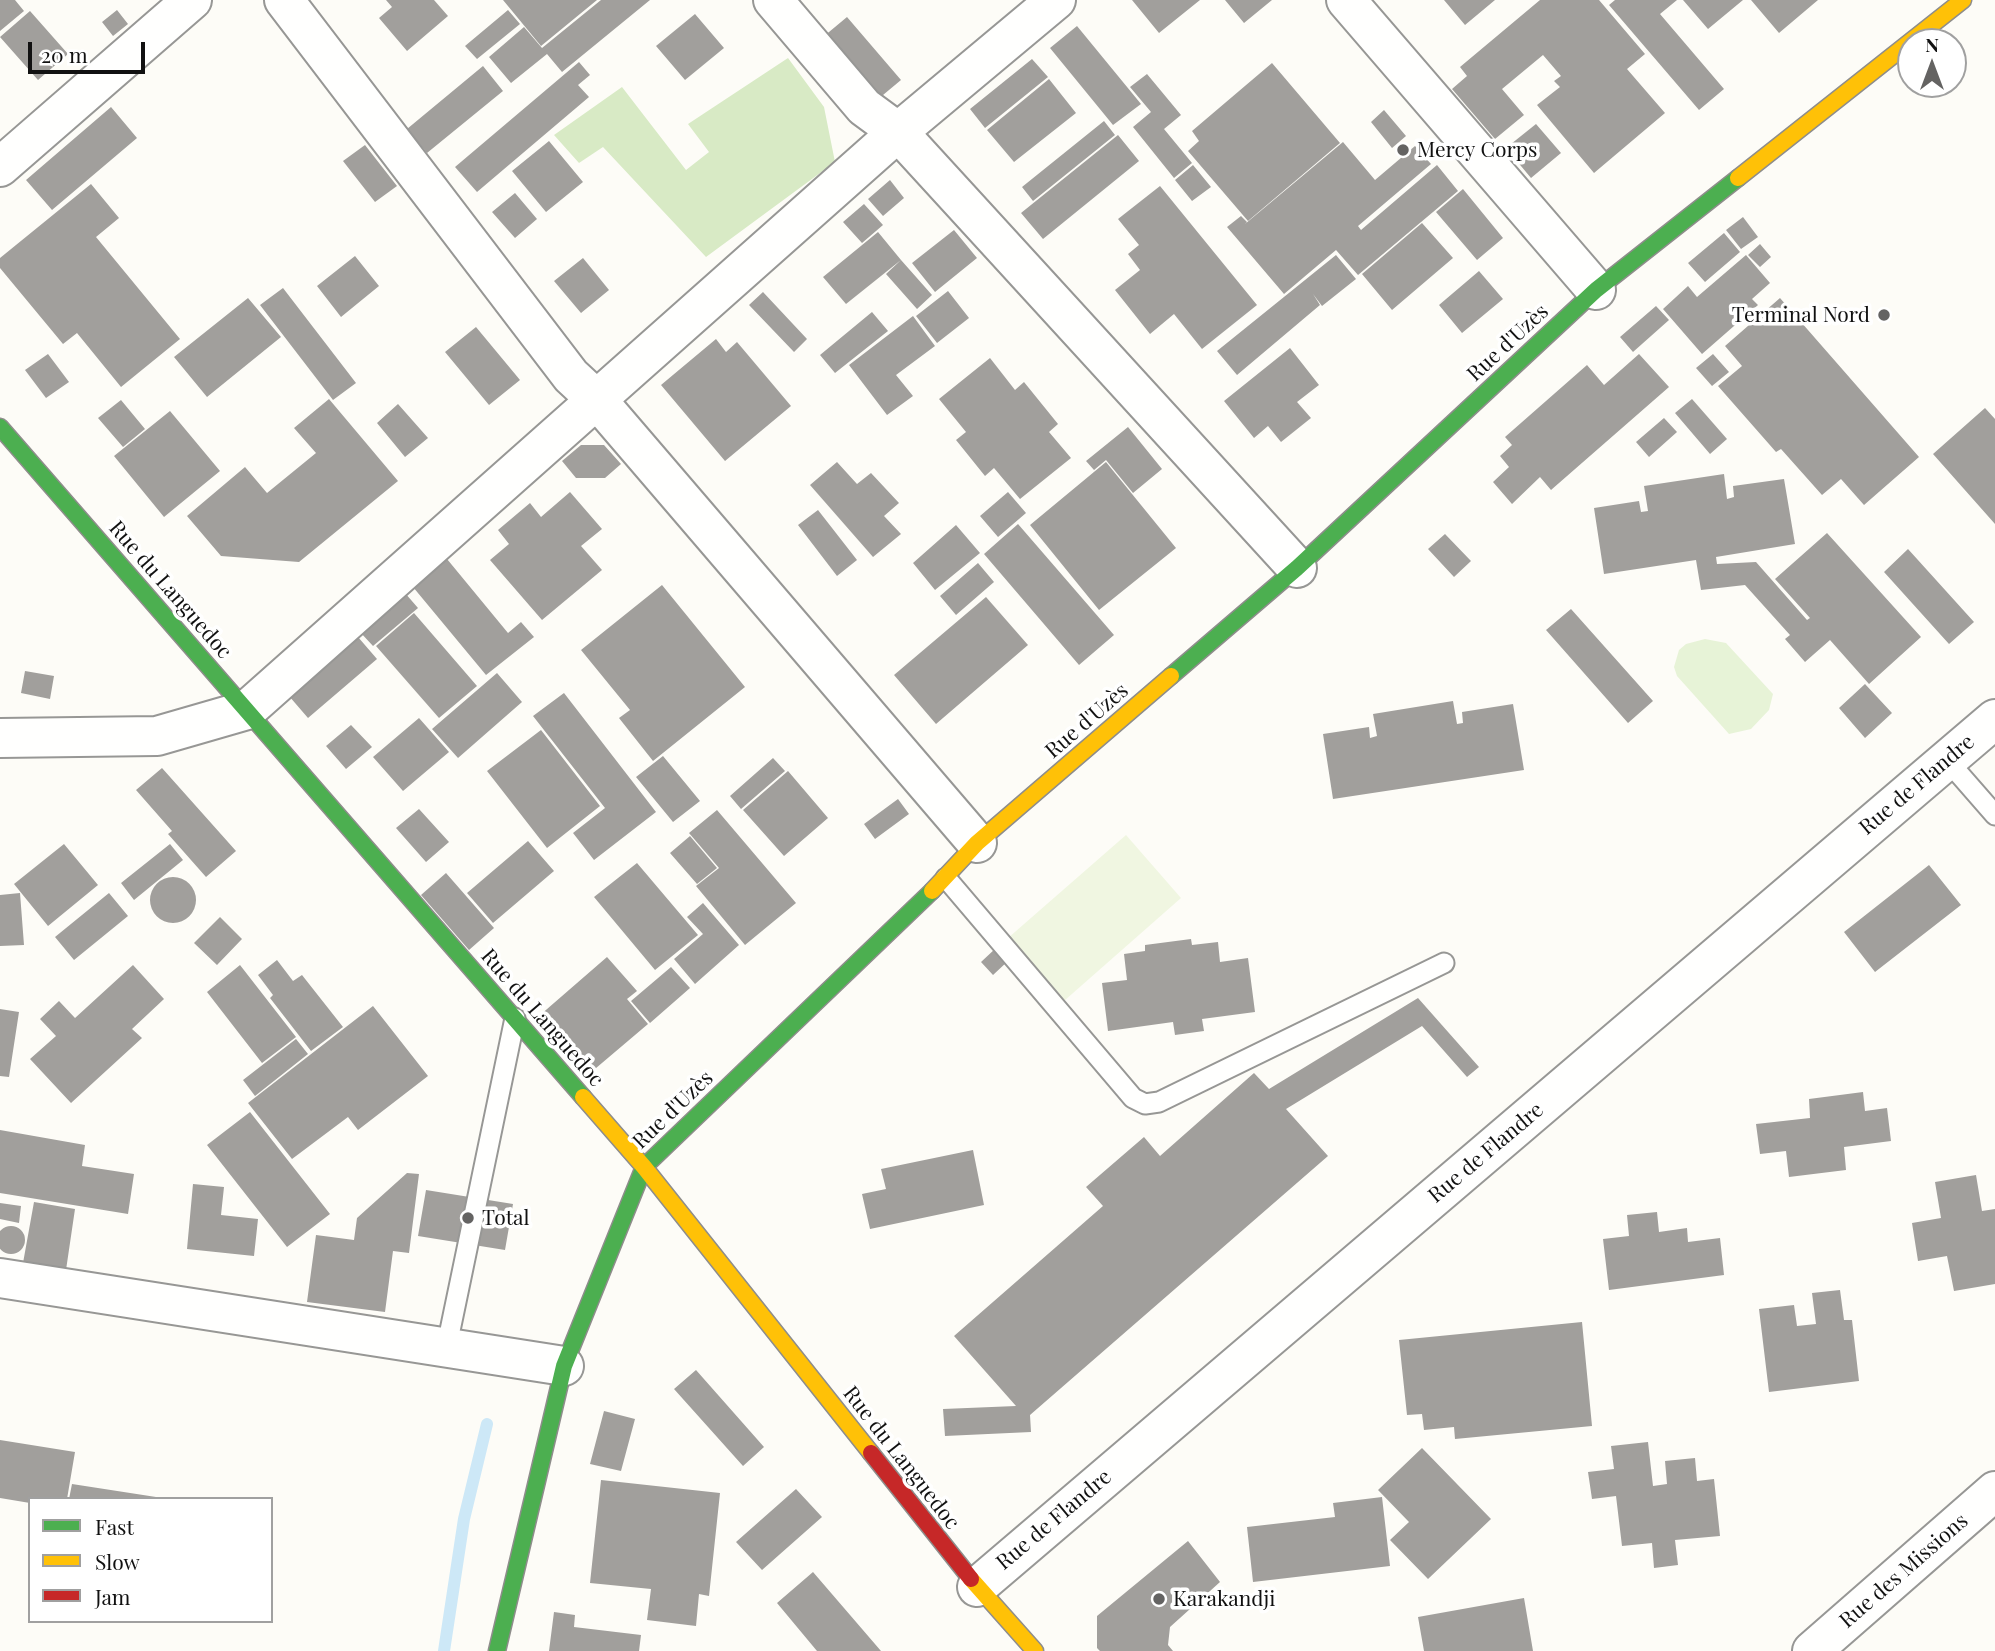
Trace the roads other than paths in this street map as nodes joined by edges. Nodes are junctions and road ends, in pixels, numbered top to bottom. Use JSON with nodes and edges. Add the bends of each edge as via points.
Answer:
{"nodes":[{"id":1,"x":192,"y":0,"type":"edge"},
{"id":2,"x":284,"y":0,"type":"edge"},
{"id":3,"x":774,"y":0,"type":"edge"},
{"id":4,"x":1056,"y":0,"type":"edge"},
{"id":5,"x":1346,"y":0,"type":"edge"},
{"id":6,"x":1963,"y":0,"type":"edge"},
{"id":7,"x":898,"y":132,"type":"junction"},
{"id":8,"x":0,"y":167,"type":"edge"},
{"id":9,"x":1596,"y":290,"type":"junction"},
{"id":10,"x":598,"y":401,"type":"junction"},
{"id":11,"x":0,"y":428,"type":"edge"},
{"id":12,"x":1297,"y":568,"type":"junction"},
{"id":13,"x":247,"y":710,"type":"junction"},
{"id":14,"x":1995,"y":719,"type":"edge"},
{"id":15,"x":0,"y":738,"type":"edge"},
{"id":16,"x":1947,"y":760,"type":"junction"},
{"id":17,"x":1995,"y":815,"type":"edge"},
{"id":18,"x":977,"y":843,"type":"junction"},
{"id":19,"x":946,"y":878,"type":"junction"},
{"id":20,"x":1444,"y":963,"type":"dead end"},
{"id":21,"x":515,"y":1018,"type":"junction"},
{"id":22,"x":644,"y":1167,"type":"junction"},
{"id":23,"x":0,"y":1278,"type":"edge"},
{"id":24,"x":447,"y":1345,"type":"junction"},
{"id":25,"x":564,"y":1366,"type":"junction"},
{"id":26,"x":1995,"y":1491,"type":"edge"},
{"id":27,"x":977,"y":1587,"type":"junction"},
{"id":28,"x":497,"y":1651,"type":"edge"},
{"id":29,"x":1035,"y":1651,"type":"edge"},
{"id":30,"x":1812,"y":1651,"type":"edge"}],
"edges":[{"from":1,"to":8,"type":"street"},
{"from":2,"to":10,"type":"street","via":[[571,376]]},
{"from":3,"to":7,"type":"street","via":[[864,107]]},
{"from":4,"to":7,"type":"street"},
{"from":5,"to":9,"type":"street"},
{"from":6,"to":9,"type":"street","name":"Rue d'Uzès"},
{"from":7,"to":10,"type":"street"},
{"from":7,"to":12,"type":"street"},
{"from":9,"to":12,"type":"street","name":"Rue d'Uzès"},
{"from":10,"to":13,"type":"street"},
{"from":10,"to":18,"type":"street"},
{"from":11,"to":13,"type":"street","name":"Rue du Languedoc"},
{"from":12,"to":18,"type":"street","name":"Rue d'Uzès"},
{"from":13,"to":15,"type":"street","via":[[157,736]]},
{"from":13,"to":21,"type":"street","name":"Rue du Languedoc"},
{"from":14,"to":16,"type":"street","name":"Rue de Flandre"},
{"from":16,"to":17,"type":"lane"},
{"from":16,"to":27,"type":"street","name":"Rue de Flandre"},
{"from":18,"to":19,"type":"street","name":"Rue d'Uzès"},
{"from":19,"to":20,"type":"lane","via":[[1133,1098],[1144,1104],[1159,1102]]},
{"from":19,"to":22,"type":"street","name":"Rue d'Uzès"},
{"from":21,"to":22,"type":"street","name":"Rue du Languedoc"},
{"from":21,"to":24,"type":"lane"},
{"from":22,"to":25,"type":"street","name":"Rue d'Uzès"},
{"from":22,"to":27,"type":"street","name":"Rue du Languedoc"},
{"from":23,"to":24,"type":"street"},
{"from":24,"to":25,"type":"street"},
{"from":25,"to":28,"type":"street","name":"Rue d'Uzès"},
{"from":26,"to":30,"type":"street","name":"Rue des Missions"},
{"from":27,"to":29,"type":"street","name":"Rue du Languedoc"}]}
